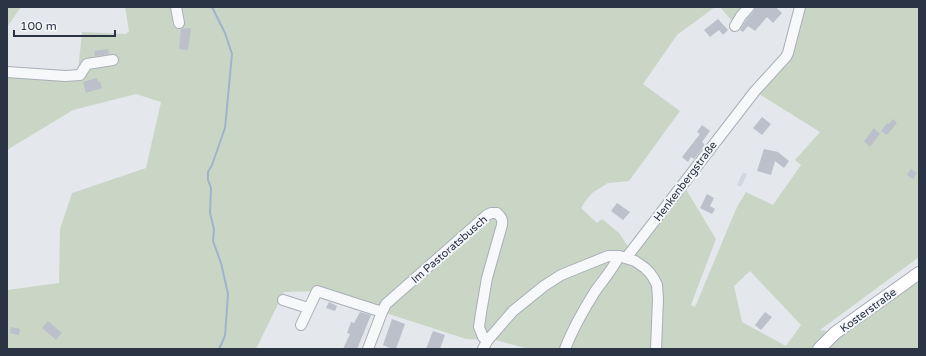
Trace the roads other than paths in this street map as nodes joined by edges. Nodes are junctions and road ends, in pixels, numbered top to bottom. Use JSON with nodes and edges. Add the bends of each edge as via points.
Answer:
{"nodes":[{"id":1,"x":176,"y":7,"type":"edge"},
{"id":2,"x":749,"y":7,"type":"edge"},
{"id":3,"x":800,"y":7,"type":"edge"},
{"id":4,"x":179,"y":23,"type":"dead end"},
{"id":5,"x":735,"y":26,"type":"dead end"},
{"id":6,"x":113,"y":60,"type":"dead end"},
{"id":7,"x":7,"y":72,"type":"edge"},
{"id":8,"x":623,"y":257,"type":"junction"},
{"id":9,"x":919,"y":273,"type":"edge"},
{"id":10,"x":283,"y":300,"type":"dead end"},
{"id":11,"x":308,"y":308,"type":"junction"},
{"id":12,"x":382,"y":312,"type":"junction"},
{"id":13,"x":301,"y":325,"type":"dead end"},
{"id":14,"x":485,"y":345,"type":"edge"},
{"id":15,"x":368,"y":349,"type":"edge"},
{"id":16,"x":565,"y":349,"type":"edge"},
{"id":17,"x":656,"y":349,"type":"edge"},
{"id":18,"x":819,"y":349,"type":"edge"}],
"edges":[{"from":1,"to":4,"type":"street"},
{"from":2,"to":5,"type":"street"},
{"from":3,"to":8,"type":"street","name":"Henkenbergstraße","via":[[786,57],[755,91]]},
{"from":6,"to":7,"type":"street","via":[[87,64],[80,75],[72,76]]},
{"from":8,"to":14,"type":"street","name":"Im Pastoratsbusch","via":[[608,256],[561,275],[513,312]]},
{"from":8,"to":16,"type":"street","name":"Henkenbergstraße","via":[[597,289],[574,327]]},
{"from":8,"to":17,"type":"street","via":[[645,268],[657,285]]},
{"from":9,"to":18,"type":"main road","name":"Kosterstraße","via":[[835,333]]},
{"from":10,"to":11,"type":"street"},
{"from":11,"to":12,"type":"street","via":[[317,291]]},
{"from":11,"to":13,"type":"street"},
{"from":12,"to":14,"type":"street","name":"Im Pastoratsbusch","via":[[396,294],[477,223],[487,215],[497,213],[501,217],[502,225],[487,278],[479,327]]},
{"from":12,"to":15,"type":"street","name":"Im Pastoratsbusch"}]}
